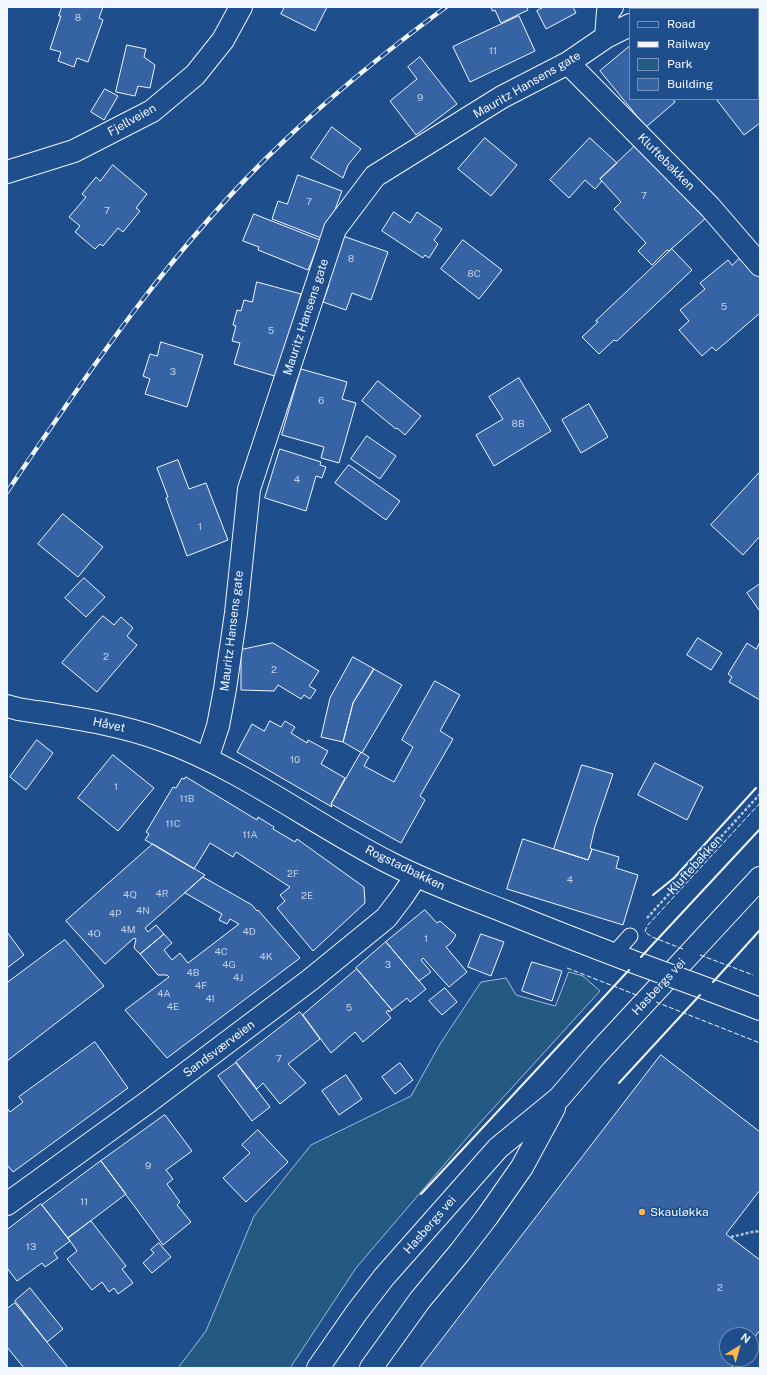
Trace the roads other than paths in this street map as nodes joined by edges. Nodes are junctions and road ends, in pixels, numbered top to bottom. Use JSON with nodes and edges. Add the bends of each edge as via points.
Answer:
{"nodes":[{"id":1,"x":241,"y":7,"type":"edge"},
{"id":2,"x":612,"y":7,"type":"edge"},
{"id":3,"x":629,"y":26,"type":"edge"},
{"id":4,"x":606,"y":37,"type":"junction"},
{"id":5,"x":568,"y":63,"type":"junction"},
{"id":6,"x":7,"y":172,"type":"edge"},
{"id":7,"x":760,"y":265,"type":"edge"},
{"id":8,"x":7,"y":706,"type":"edge"},
{"id":9,"x":207,"y":759,"type":"junction"},
{"id":10,"x":416,"y":876,"type":"junction"},
{"id":11,"x":760,"y":878,"type":"edge"},
{"id":12,"x":630,"y":936,"type":"road end"},
{"id":13,"x":622,"y":958,"type":"junction"},
{"id":14,"x":760,"y":1009,"type":"edge"},
{"id":15,"x":559,"y":1098,"type":"junction"},
{"id":16,"x":7,"y":1204,"type":"edge"},
{"id":17,"x":318,"y":1368,"type":"edge"},
{"id":18,"x":371,"y":1368,"type":"edge"}],
"edges":[{"from":1,"to":6,"type":"street","name":"Fjellveien","via":[[224,40],[195,75],[152,111],[74,151]]},
{"from":2,"to":4,"type":"street","via":[[608,11]]},
{"from":3,"to":4,"type":"street","name":"Mauritz Hansens gate"},
{"from":4,"to":5,"type":"street","name":"Mauritz Hansens gate"},
{"from":5,"to":7,"type":"street","name":"Kluftebakken","via":[[710,207]]},
{"from":5,"to":9,"type":"street","name":"Mauritz Hansens gate","via":[[502,97],[375,176],[335,229],[249,489],[225,689],[218,726]]},
{"from":8,"to":9,"type":"street","name":"Håvet","via":[[133,730]]},
{"from":9,"to":10,"type":"street","name":"Rogstadbakken","via":[[363,849]]},
{"from":10,"to":13,"type":"street","name":"Rogstadbakken"},
{"from":10,"to":16,"type":"street","name":"Sandsværveien","via":[[386,918],[310,980]]},
{"from":11,"to":15,"type":"street","name":"Hasbergs vei"},
{"from":12,"to":13,"type":"lane"},
{"from":13,"to":14,"type":"street","name":"Rogstadbakken","bridge":true},
{"from":15,"to":17,"type":"street","name":"Hasbergs vei","via":[[498,1148],[453,1198],[384,1277]]},
{"from":15,"to":18,"type":"street","name":"Hasbergs vei","via":[[522,1167],[487,1217],[420,1300]]}]}
